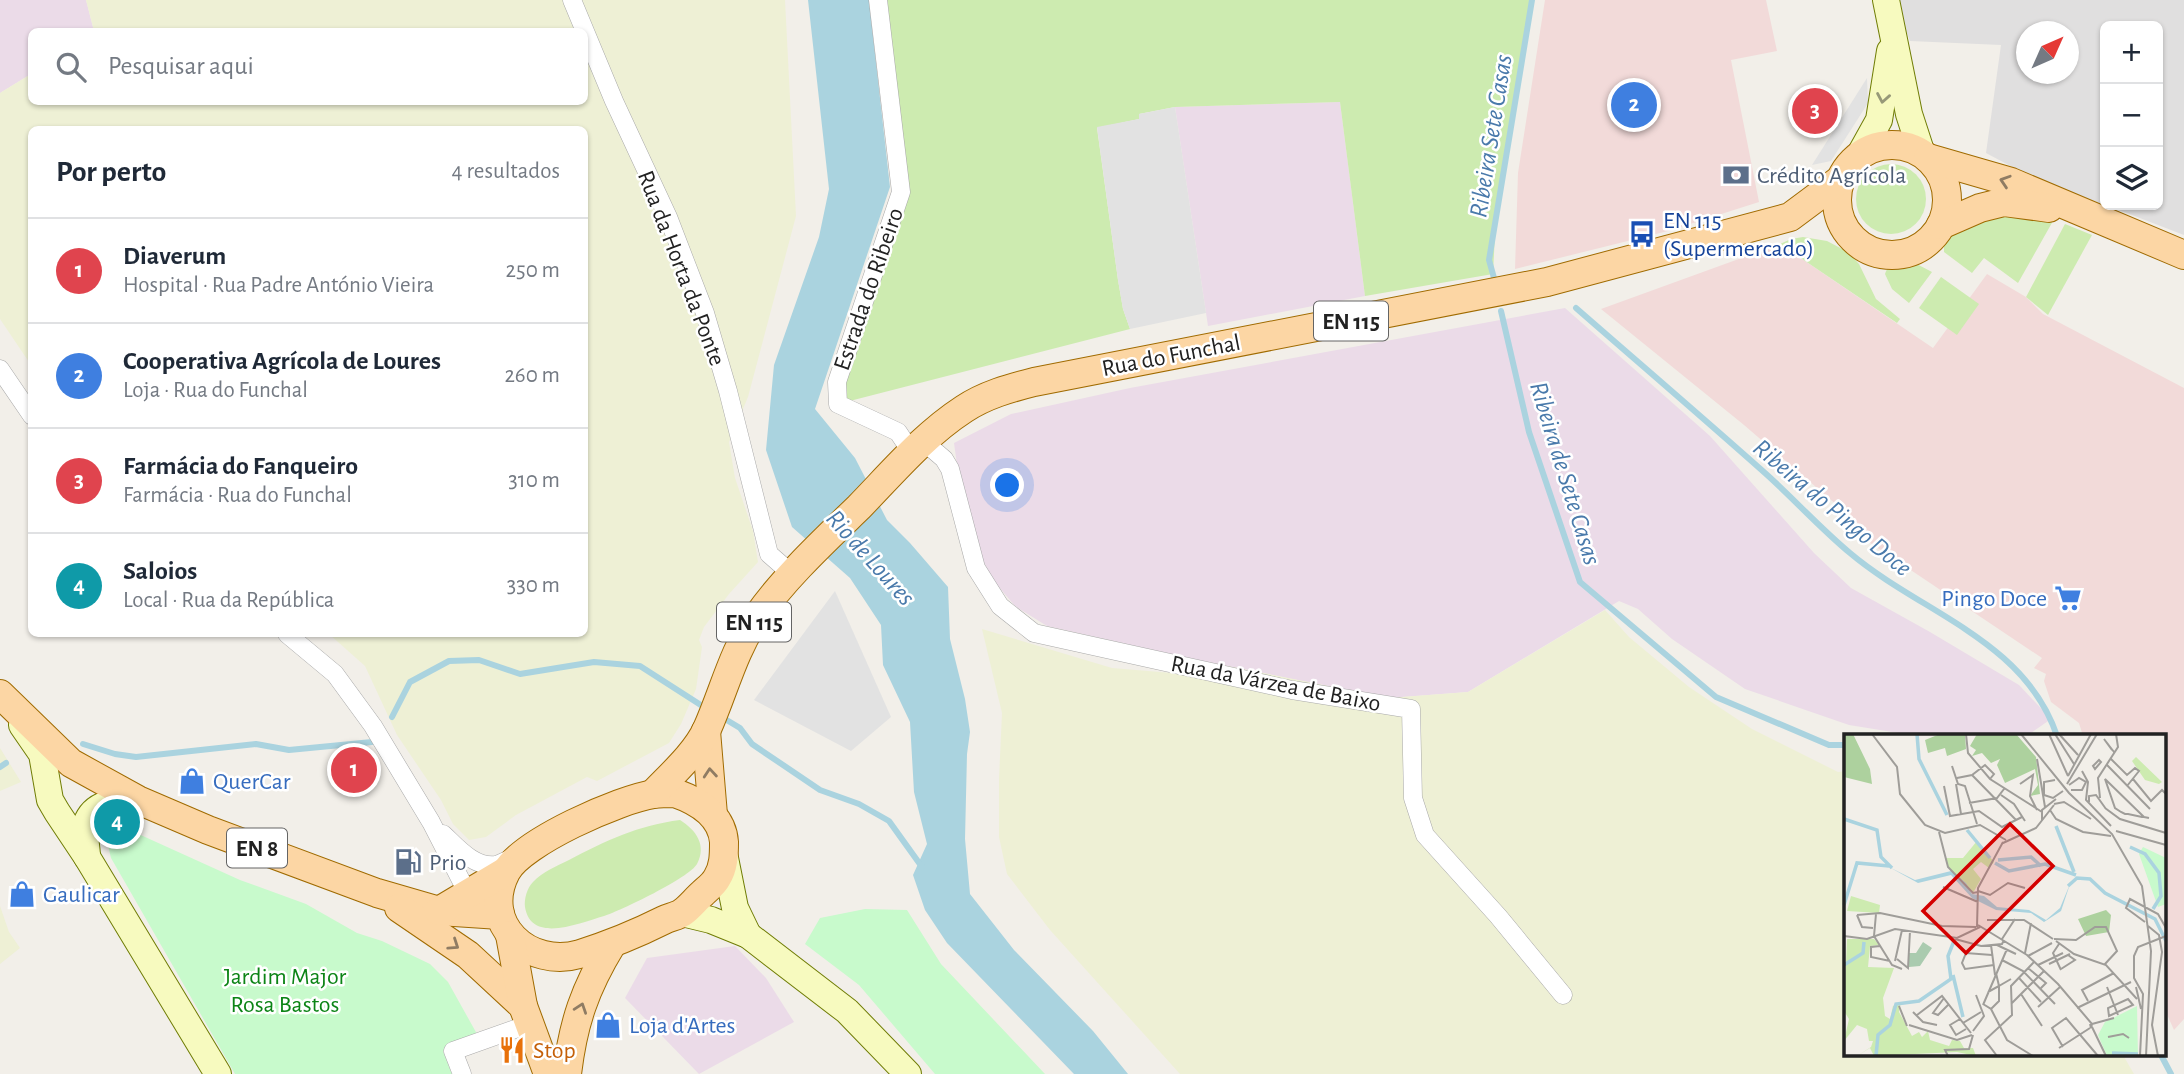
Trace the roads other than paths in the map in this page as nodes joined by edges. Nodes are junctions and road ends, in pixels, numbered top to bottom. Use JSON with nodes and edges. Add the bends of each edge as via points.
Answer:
{"nodes":[{"id":1,"x":572,"y":0,"type":"edge"},
{"id":2,"x":878,"y":0,"type":"edge"},
{"id":3,"x":1886,"y":0,"type":"edge"},
{"id":4,"x":584,"y":28,"type":"edge"},
{"id":5,"x":1893,"y":35,"type":"junction"},
{"id":6,"x":588,"y":38,"type":"edge"},
{"id":7,"x":1859,"y":156,"type":"junction"},
{"id":8,"x":1925,"y":156,"type":"junction"},
{"id":9,"x":1841,"y":178,"type":"junction"},
{"id":10,"x":1790,"y":217,"type":"junction"},
{"id":11,"x":2090,"y":217,"type":"junction"},
{"id":12,"x":1941,"y":225,"type":"junction"},
{"id":13,"x":1849,"y":234,"type":"junction"},
{"id":14,"x":2184,"y":255,"type":"edge"},
{"id":15,"x":0,"y":369,"type":"edge"},
{"id":16,"x":28,"y":410,"type":"edge"},
{"id":17,"x":910,"y":455,"type":"junction"},
{"id":18,"x":800,"y":566,"type":"junction"},
{"id":19,"x":291,"y":637,"type":"edge"},
{"id":20,"x":2,"y":697,"type":"edge"},
{"id":21,"x":706,"y":731,"type":"junction"},
{"id":22,"x":82,"y":770,"type":"junction"},
{"id":23,"x":653,"y":794,"type":"junction"},
{"id":24,"x":138,"y":800,"type":"junction"},
{"id":25,"x":57,"y":812,"type":"junction"},
{"id":26,"x":713,"y":815,"type":"junction"},
{"id":27,"x":431,"y":822,"type":"junction"},
{"id":28,"x":87,"y":857,"type":"junction"},
{"id":29,"x":725,"y":858,"type":"junction"},
{"id":30,"x":514,"y":863,"type":"junction"},
{"id":31,"x":377,"y":893,"type":"junction"},
{"id":32,"x":468,"y":894,"type":"junction"},
{"id":33,"x":439,"y":911,"type":"junction"},
{"id":34,"x":682,"y":913,"type":"junction"},
{"id":35,"x":505,"y":925,"type":"junction"},
{"id":36,"x":748,"y":934,"type":"junction"},
{"id":37,"x":612,"y":944,"type":"junction"},
{"id":38,"x":1563,"y":995,"type":"dead end"},
{"id":39,"x":526,"y":1015,"type":"junction"},
{"id":40,"x":218,"y":1074,"type":"edge"},
{"id":41,"x":462,"y":1074,"type":"edge"},
{"id":42,"x":548,"y":1074,"type":"edge"},
{"id":43,"x":567,"y":1074,"type":"edge"},
{"id":44,"x":908,"y":1074,"type":"edge"}],
"edges":[{"from":1,"to":4,"type":"street","name":"Rua da Horta da Ponte"},
{"from":2,"to":17,"type":"street","name":"Estrada do Ribeiro","via":[[901,192],[837,393],[838,404],[898,432]]},
{"from":3,"to":5,"type":"street"},
{"from":5,"to":7,"type":"street","one_way":true,"via":[[1879,120]]},
{"from":5,"to":8,"type":"street","via":[[1909,114]]},
{"from":6,"to":18,"type":"street","name":"Rua da Horta da Ponte","via":[[668,217],[705,313],[769,554]]},
{"from":7,"to":8,"type":"main road","via":[[1891,145]]},
{"from":7,"to":9,"type":"main road","name":"Rua do Funchal"},
{"from":11,"to":8,"type":"main road","one_way":true,"via":[[2011,182]]},
{"from":8,"to":12,"type":"main road","via":[[1942,176],[1947,192]]},
{"from":9,"to":10,"type":"main road","name":"Rua do Funchal"},
{"from":9,"to":13,"type":"main road","via":[[1838,207]]},
{"from":10,"to":13,"type":"main road"},
{"from":10,"to":17,"type":"main road","name":"Rua do Funchal","number":"EN 115","via":[[1508,291],[1012,387],[966,407]]},
{"from":11,"to":12,"type":"main road","via":[[2004,202]]},
{"from":11,"to":14,"type":"main road"},
{"from":12,"to":13,"type":"main road","via":[[1927,243],[1896,255],[1864,247]]},
{"from":15,"to":16,"type":"street"},
{"from":17,"to":18,"type":"main road","name":"Rua do Funchal","number":"EN 115"},
{"from":17,"to":38,"type":"street","name":"Rua da Várzea de Baixo","via":[[944,459],[976,568],[1000,606],[1034,633],[1292,690],[1410,709],[1413,798],[1425,835]]},
{"from":18,"to":21,"type":"main road","name":"Rua do Funchal","number":"EN 115","via":[[741,643]]},
{"from":19,"to":27,"type":"street","via":[[335,674],[373,726]]},
{"from":20,"to":22,"type":"main road","number":"EN 8"},
{"from":20,"to":25,"type":"street","via":[[42,754],[50,800]]},
{"from":21,"to":23,"type":"main road","name":"Rua do Funchal"},
{"from":26,"to":21,"type":"main road","name":"Rua do Funchal","one_way":true},
{"from":22,"to":24,"type":"main road","number":"EN 8"},
{"from":22,"to":25,"type":"street","via":[[60,790]]},
{"from":22,"to":28,"type":"street","via":[[75,828]]},
{"from":23,"to":26,"type":"main road","via":[[675,793],[696,800]]},
{"from":23,"to":30,"type":"main road","via":[[585,818],[551,835]]},
{"from":24,"to":28,"type":"street","via":[[113,801],[95,810],[85,825]]},
{"from":24,"to":31,"type":"main road","number":"EN 8"},
{"from":25,"to":28,"type":"street"},
{"from":26,"to":29,"type":"main road","via":[[723,836]]},
{"from":27,"to":30,"type":"street","via":[[467,856],[482,863]]},
{"from":27,"to":32,"type":"street"},
{"from":28,"to":40,"type":"street"},
{"from":29,"to":34,"type":"main road","via":[[717,880]]},
{"from":29,"to":36,"type":"street","via":[[735,908]]},
{"from":30,"to":32,"type":"main road"},
{"from":30,"to":35,"type":"main road","via":[[499,892]]},
{"from":31,"to":33,"type":"main road","number":"EN 8"},
{"from":31,"to":39,"type":"main road","one_way":true,"via":[[468,955]]},
{"from":32,"to":33,"type":"main road"},
{"from":33,"to":35,"type":"main road"},
{"from":34,"to":36,"type":"street"},
{"from":34,"to":37,"type":"main road"},
{"from":35,"to":37,"type":"main road","via":[[527,950],[548,958],[571,957]]},
{"from":35,"to":39,"type":"main road"},
{"from":36,"to":44,"type":"street","via":[[847,1011]]},
{"from":43,"to":37,"type":"main road","one_way":true,"via":[[572,1033],[593,975]]},
{"from":39,"to":41,"type":"street","via":[[453,1051]]},
{"from":39,"to":42,"type":"main road"}]}
